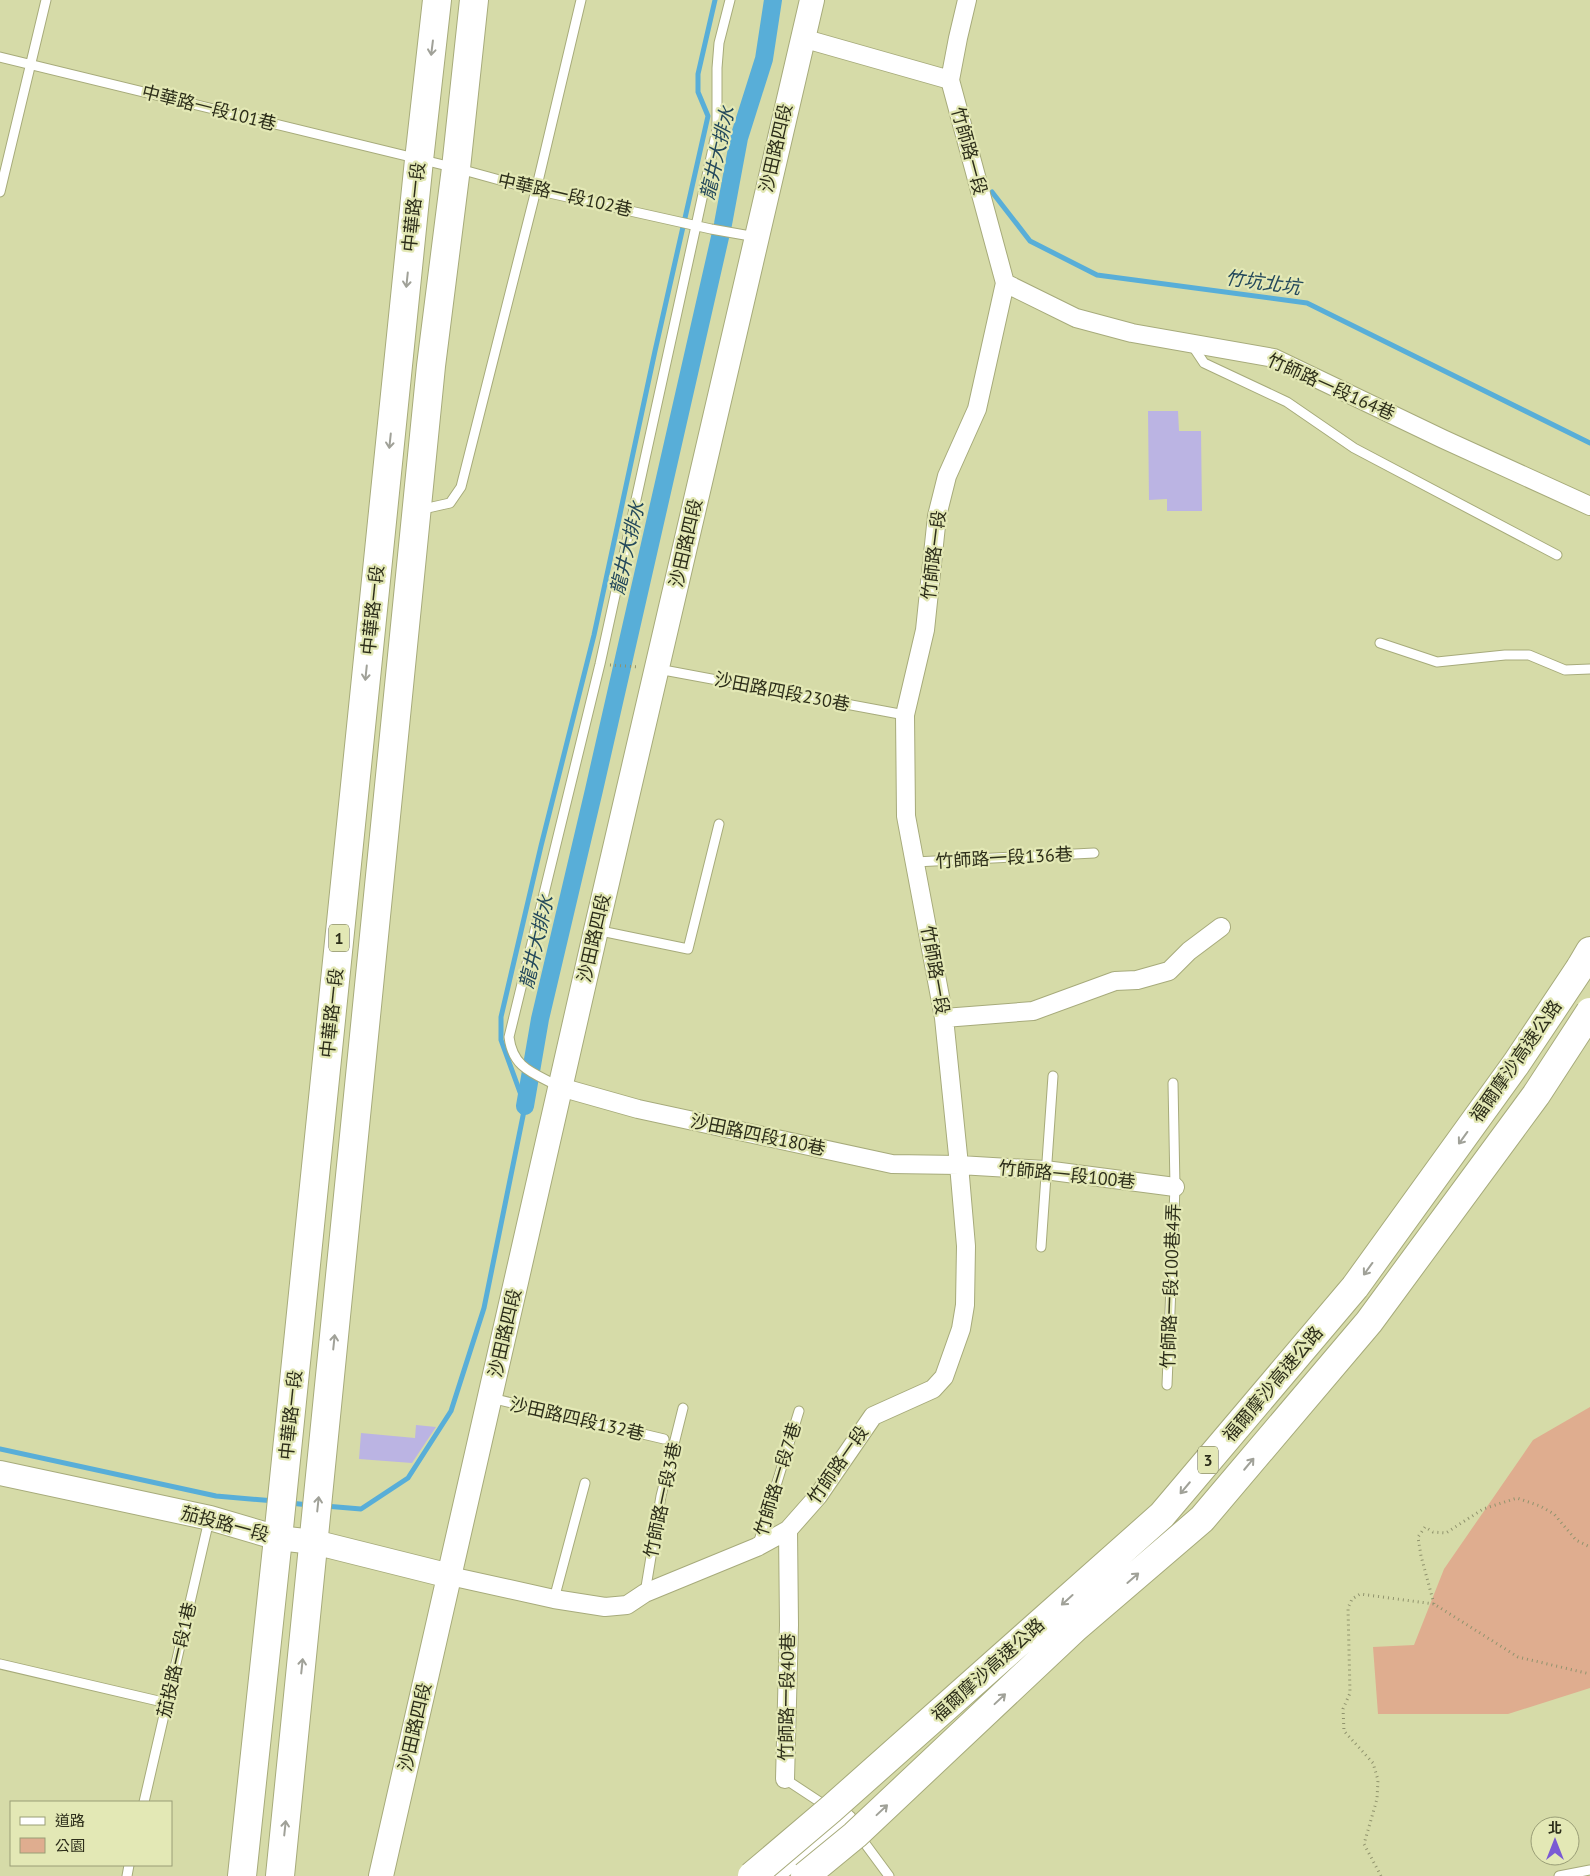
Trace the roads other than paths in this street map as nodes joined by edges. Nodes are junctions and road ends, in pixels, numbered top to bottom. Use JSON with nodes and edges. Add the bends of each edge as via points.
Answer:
{"nodes":[{"id":1,"x":46,"y":0,"type":"edge"},
{"id":2,"x":438,"y":0,"type":"edge"},
{"id":3,"x":474,"y":0,"type":"edge"},
{"id":4,"x":581,"y":0,"type":"edge"},
{"id":5,"x":730,"y":0,"type":"edge"},
{"id":6,"x":812,"y":0,"type":"edge"},
{"id":7,"x":967,"y":0,"type":"edge"},
{"id":8,"x":802,"y":38,"type":"junction"},
{"id":9,"x":0,"y":57,"type":"edge"},
{"id":10,"x":30,"y":65,"type":"junction"},
{"id":11,"x":950,"y":80,"type":"junction"},
{"id":12,"x":419,"y":160,"type":"junction"},
{"id":13,"x":456,"y":168,"type":"junction"},
{"id":14,"x":536,"y":190,"type":"junction"},
{"id":15,"x":0,"y":192,"type":"edge"},
{"id":16,"x":696,"y":225,"type":"junction"},
{"id":17,"x":746,"y":235,"type":"junction"},
{"id":18,"x":1004,"y":283,"type":"junction"},
{"id":19,"x":1191,"y":343,"type":"junction"},
{"id":20,"x":1590,"y":506,"type":"edge"},
{"id":21,"x":416,"y":511,"type":"junction"},
{"id":22,"x":1557,"y":554,"type":"dead end"},
{"id":23,"x":1380,"y":643,"type":"dead end"},
{"id":24,"x":651,"y":668,"type":"junction"},
{"id":25,"x":1590,"y":669,"type":"edge"},
{"id":26,"x":905,"y":715,"type":"junction"},
{"id":27,"x":719,"y":824,"type":"dead end"},
{"id":28,"x":1094,"y":853,"type":"dead end"},
{"id":29,"x":915,"y":862,"type":"junction"},
{"id":30,"x":1221,"y":927,"type":"dead end"},
{"id":31,"x":596,"y":930,"type":"junction"},
{"id":32,"x":1590,"y":951,"type":"edge"},
{"id":33,"x":1590,"y":1012,"type":"edge"},
{"id":34,"x":944,"y":1018,"type":"junction"},
{"id":35,"x":1053,"y":1076,"type":"dead end"},
{"id":36,"x":1173,"y":1083,"type":"dead end"},
{"id":37,"x":560,"y":1087,"type":"junction"},
{"id":38,"x":959,"y":1165,"type":"junction"},
{"id":39,"x":1045,"y":1170,"type":"junction"},
{"id":40,"x":1175,"y":1187,"type":"junction"},
{"id":41,"x":1041,"y":1247,"type":"dead end"},
{"id":42,"x":1167,"y":1385,"type":"dead end"},
{"id":43,"x":491,"y":1398,"type":"junction"},
{"id":44,"x":683,"y":1408,"type":"dead end"},
{"id":45,"x":799,"y":1411,"type":"dead end"},
{"id":46,"x":664,"y":1439,"type":"dead end"},
{"id":47,"x":0,"y":1473,"type":"edge"},
{"id":48,"x":585,"y":1482,"type":"dead end"},
{"id":49,"x":210,"y":1518,"type":"junction"},
{"id":50,"x":788,"y":1530,"type":"junction"},
{"id":51,"x":278,"y":1538,"type":"junction"},
{"id":52,"x":314,"y":1542,"type":"junction"},
{"id":53,"x":757,"y":1547,"type":"junction"},
{"id":54,"x":450,"y":1576,"type":"junction"},
{"id":55,"x":645,"y":1594,"type":"junction"},
{"id":56,"x":554,"y":1599,"type":"junction"},
{"id":57,"x":0,"y":1664,"type":"edge"},
{"id":58,"x":167,"y":1703,"type":"junction"},
{"id":59,"x":785,"y":1779,"type":"joint"},
{"id":60,"x":144,"y":1801,"type":"edge"},
{"id":61,"x":847,"y":1819,"type":"junction"},
{"id":62,"x":1590,"y":1870,"type":"edge"},
{"id":63,"x":242,"y":1876,"type":"edge"},
{"id":64,"x":280,"y":1876,"type":"edge"},
{"id":65,"x":381,"y":1876,"type":"edge"},
{"id":66,"x":752,"y":1876,"type":"edge"},
{"id":67,"x":774,"y":1876,"type":"edge"},
{"id":68,"x":805,"y":1876,"type":"edge"},
{"id":69,"x":889,"y":1876,"type":"edge"},
{"id":70,"x":1559,"y":1876,"type":"edge"}],
"edges":[{"from":1,"to":10,"type":"lane"},
{"from":2,"to":12,"type":"main road","name":"中華路一段","number":"1","one_way":true},
{"from":3,"to":13,"type":"main road","name":"中華路一段","number":"1"},
{"from":4,"to":14,"type":"lane"},
{"from":5,"to":16,"type":"lane","via":[[717,68],[717,130]]},
{"from":6,"to":8,"type":"street","name":"沙田路四段"},
{"from":7,"to":11,"type":"street","name":"竹師路一段"},
{"from":8,"to":11,"type":"street"},
{"from":8,"to":17,"type":"street","name":"沙田路四段"},
{"from":9,"to":10,"type":"lane","name":"中華路一段101巷"},
{"from":10,"to":12,"type":"lane","name":"中華路一段101巷"},
{"from":10,"to":15,"type":"lane"},
{"from":11,"to":18,"type":"street","name":"竹師路一段"},
{"from":12,"to":13,"type":"lane","name":"中華路一段102巷"},
{"from":12,"to":51,"type":"main road","name":"中華路一段","number":"1","one_way":true},
{"from":13,"to":14,"type":"lane","name":"中華路一段102巷"},
{"from":13,"to":21,"type":"main road","name":"中華路一段","number":"1"},
{"from":14,"to":16,"type":"lane","name":"中華路一段102巷"},
{"from":14,"to":21,"type":"lane","via":[[461,487],[450,503]]},
{"from":16,"to":17,"type":"lane","name":"中華路一段102巷"},
{"from":16,"to":37,"type":"lane","via":[[600,664],[509,1037],[510,1050],[516,1061]]},
{"from":17,"to":24,"type":"street","name":"沙田路四段"},
{"from":18,"to":19,"type":"street","name":"竹師路一段164巷","via":[[1076,318],[1132,333]]},
{"from":18,"to":26,"type":"street","name":"竹師路一段","via":[[977,409],[947,476],[937,516],[925,630]]},
{"from":19,"to":20,"type":"street","name":"竹師路一段164巷","via":[[1274,358]]},
{"from":19,"to":22,"type":"lane","via":[[1204,363],[1287,402],[1354,448]]},
{"from":52,"to":21,"type":"main road","name":"中華路一段","number":"1","one_way":true},
{"from":23,"to":25,"type":"lane","via":[[1437,662],[1529,655],[1565,670]]},
{"from":24,"to":26,"type":"lane","name":"沙田路四段230巷"},
{"from":24,"to":31,"type":"street","name":"沙田路四段"},
{"from":26,"to":29,"type":"street","name":"竹師路一段","via":[[906,816]]},
{"from":27,"to":31,"type":"lane","via":[[688,950]]},
{"from":28,"to":29,"type":"lane","name":"竹師路一段136巷"},
{"from":29,"to":34,"type":"street","name":"竹師路一段"},
{"from":30,"to":34,"type":"street","via":[[1169,971],[1137,980],[1116,981],[1033,1011]]},
{"from":31,"to":37,"type":"street","name":"沙田路四段"},
{"from":32,"to":66,"type":"main road","name":"福爾摩沙高速公路","number":"3","one_way":true,"bridge":true,"via":[[1516,1064],[1355,1287],[1162,1515]]},
{"from":68,"to":33,"type":"main road","name":"福爾摩沙高速公路","number":"3","one_way":true,"bridge":true,"via":[[855,1835],[1076,1627],[1202,1519],[1369,1322],[1536,1095]]},
{"from":34,"to":38,"type":"street","name":"竹師路一段"},
{"from":35,"to":39,"type":"lane"},
{"from":36,"to":40,"type":"lane","name":"竹師路一段100巷4弄"},
{"from":37,"to":38,"type":"street","name":"沙田路四段180巷","via":[[638,1109],[892,1164]]},
{"from":37,"to":43,"type":"street","name":"沙田路四段"},
{"from":38,"to":39,"type":"street","name":"竹師路一段100巷"},
{"from":38,"to":50,"type":"street","name":"竹師路一段","via":[[966,1246],[965,1305],[961,1329],[944,1377],[933,1389],[873,1416],[818,1496]]},
{"from":39,"to":40,"type":"street","name":"竹師路一段100巷"},
{"from":39,"to":41,"type":"lane"},
{"from":40,"to":42,"type":"lane","name":"竹師路一段100巷4弄"},
{"from":43,"to":46,"type":"lane","name":"沙田路四段132巷"},
{"from":43,"to":54,"type":"street","name":"沙田路四段"},
{"from":44,"to":55,"type":"lane","name":"竹師路一段3巷","via":[[661,1496]]},
{"from":45,"to":53,"type":"lane","name":"竹師路一段7巷"},
{"from":47,"to":49,"type":"street","name":"茄投路一段"},
{"from":48,"to":56,"type":"lane"},
{"from":49,"to":51,"type":"street","name":"茄投路一段"},
{"from":49,"to":58,"type":"lane","name":"茄投路一段1巷"},
{"from":50,"to":53,"type":"street","name":"竹師路一段"},
{"from":50,"to":59,"type":"street","name":"竹師路一段40巷"},
{"from":51,"to":52,"type":"street","name":"茄投路一段"},
{"from":51,"to":63,"type":"main road","name":"中華路一段","number":"1"},
{"from":52,"to":54,"type":"street","name":"茄投路一段"},
{"from":64,"to":52,"type":"main road","name":"中華路一段","number":"1","one_way":true},
{"from":53,"to":55,"type":"street","name":"竹師路一段"},
{"from":54,"to":56,"type":"street","name":"竹師路一段"},
{"from":54,"to":65,"type":"street","name":"沙田路四段"},
{"from":55,"to":56,"type":"street","name":"竹師路一段","via":[[627,1605],[605,1607]]},
{"from":57,"to":58,"type":"lane"},
{"from":58,"to":60,"type":"lane","name":"茄投路一段1巷"},
{"from":59,"to":61,"type":"lane","name":"竹師路一段40巷"},
{"from":61,"to":67,"type":"street"},
{"from":61,"to":69,"type":"lane","name":"竹師路一段40巷"},
{"from":62,"to":70,"type":"lane"}]}
